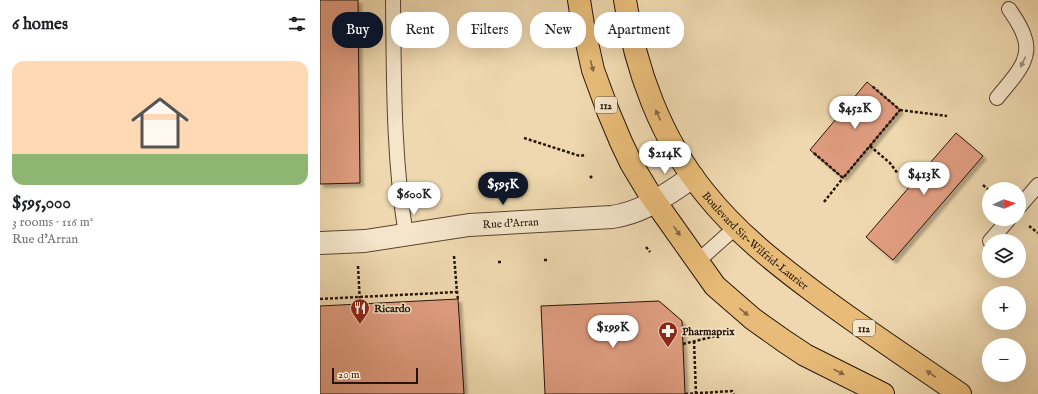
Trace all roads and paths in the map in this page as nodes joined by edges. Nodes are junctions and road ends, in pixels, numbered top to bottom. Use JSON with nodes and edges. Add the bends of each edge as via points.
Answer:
{"nodes":[{"id":1,"x":393,"y":0,"type":"edge"},
{"id":2,"x":579,"y":0,"type":"edge"},
{"id":3,"x":626,"y":0,"type":"edge"},
{"id":4,"x":1009,"y":9,"type":"dead end"},
{"id":5,"x":872,"y":86,"type":"dead end"},
{"id":6,"x":997,"y":98,"type":"dead end"},
{"id":7,"x":900,"y":110,"type":"junction"},
{"id":8,"x":947,"y":116,"type":"dead end"},
{"id":9,"x":524,"y":138,"type":"dead end"},
{"id":10,"x":870,"y":146,"type":"junction"},
{"id":11,"x":814,"y":153,"type":"dead end"},
{"id":12,"x":585,"y":155,"type":"dead end"},
{"id":13,"x":898,"y":174,"type":"dead end"},
{"id":14,"x":693,"y":177,"type":"junction"},
{"id":15,"x":843,"y":178,"type":"junction"},
{"id":16,"x":1038,"y":185,"type":"edge"},
{"id":17,"x":1026,"y":199,"type":"edge"},
{"id":18,"x":656,"y":201,"type":"junction"},
{"id":19,"x":824,"y":202,"type":"dead end"},
{"id":20,"x":1003,"y":226,"type":"edge"},
{"id":21,"x":736,"y":227,"type":"junction"},
{"id":22,"x":996,"y":234,"type":"edge"},
{"id":23,"x":406,"y":235,"type":"junction"},
{"id":24,"x":320,"y":243,"type":"edge"},
{"id":25,"x":646,"y":247,"type":"dead end"},
{"id":26,"x":650,"y":252,"type":"dead end"},
{"id":27,"x":454,"y":256,"type":"dead end"},
{"id":28,"x":358,"y":260,"type":"dead end"},
{"id":29,"x":544,"y":260,"type":"dead end"},
{"id":30,"x":549,"y":260,"type":"dead end"},
{"id":31,"x":698,"y":261,"type":"junction"},
{"id":32,"x":456,"y":292,"type":"junction"},
{"id":33,"x":360,"y":297,"type":"junction"},
{"id":34,"x":320,"y":299,"type":"edge"},
{"id":35,"x":458,"y":299,"type":"dead end"},
{"id":36,"x":360,"y":304,"type":"dead end"},
{"id":37,"x":731,"y":332,"type":"dead end"},
{"id":38,"x":694,"y":341,"type":"junction"},
{"id":39,"x":683,"y":344,"type":"dead end"},
{"id":40,"x":696,"y":393,"type":"edge"},
{"id":41,"x":685,"y":394,"type":"edge"},
{"id":42,"x":734,"y":394,"type":"edge"},
{"id":43,"x":883,"y":394,"type":"edge"},
{"id":44,"x":960,"y":394,"type":"edge"}],
"edges":[{"from":1,"to":23,"type":"lane","via":[[395,143]]},
{"from":2,"to":18,"type":"main road","number":"112","one_way":true,"via":[[588,48],[600,90],[631,163]]},
{"from":14,"to":3,"type":"main road","name":"Boulevard Sir-Wilfrid-Laurier","number":"112","one_way":true,"via":[[665,130],[648,91],[635,51]]},
{"from":4,"to":6,"type":"lane","one_way":true,"via":[[1025,37],[1026,55],[1020,68]]},
{"from":5,"to":7,"type":"path"},
{"from":7,"to":8,"type":"path"},
{"from":7,"to":10,"type":"path"},
{"from":9,"to":12,"type":"path","via":[[580,156]]},
{"from":10,"to":13,"type":"path","via":[[890,163]]},
{"from":10,"to":15,"type":"path"},
{"from":11,"to":15,"type":"path"},
{"from":14,"to":18,"type":"street","name":"Rue d'Arran"},
{"from":14,"to":21,"type":"main road","name":"Boulevard Sir-Wilfrid-Laurier","number":"112"},
{"from":15,"to":19,"type":"path"},
{"from":16,"to":17,"type":"lane"},
{"from":18,"to":23,"type":"street","name":"Rue d'Arran","via":[[635,212],[612,218],[469,225]]},
{"from":18,"to":31,"type":"main road","number":"112","one_way":true},
{"from":20,"to":22,"type":"lane"},
{"from":21,"to":31,"type":"lane"},
{"from":44,"to":21,"type":"main road","name":"Boulevard Sir-Wilfrid-Laurier","number":"112","one_way":true,"via":[[803,284],[752,244]]},
{"from":23,"to":24,"type":"street","name":"Rue d'Arran","via":[[365,241]]},
{"from":25,"to":26,"type":"path"},
{"from":27,"to":32,"type":"path"},
{"from":28,"to":33,"type":"path"},
{"from":29,"to":30,"type":"path"},
{"from":31,"to":43,"type":"main road","number":"112","one_way":true,"via":[[715,286],[770,331],[805,354]]},
{"from":32,"to":33,"type":"path"},
{"from":32,"to":35,"type":"path"},
{"from":33,"to":34,"type":"path"},
{"from":33,"to":36,"type":"path"},
{"from":37,"to":38,"type":"path"},
{"from":38,"to":39,"type":"path"},
{"from":38,"to":40,"type":"path"},
{"from":40,"to":41,"type":"path"},
{"from":40,"to":42,"type":"path","via":[[732,391]]}]}
